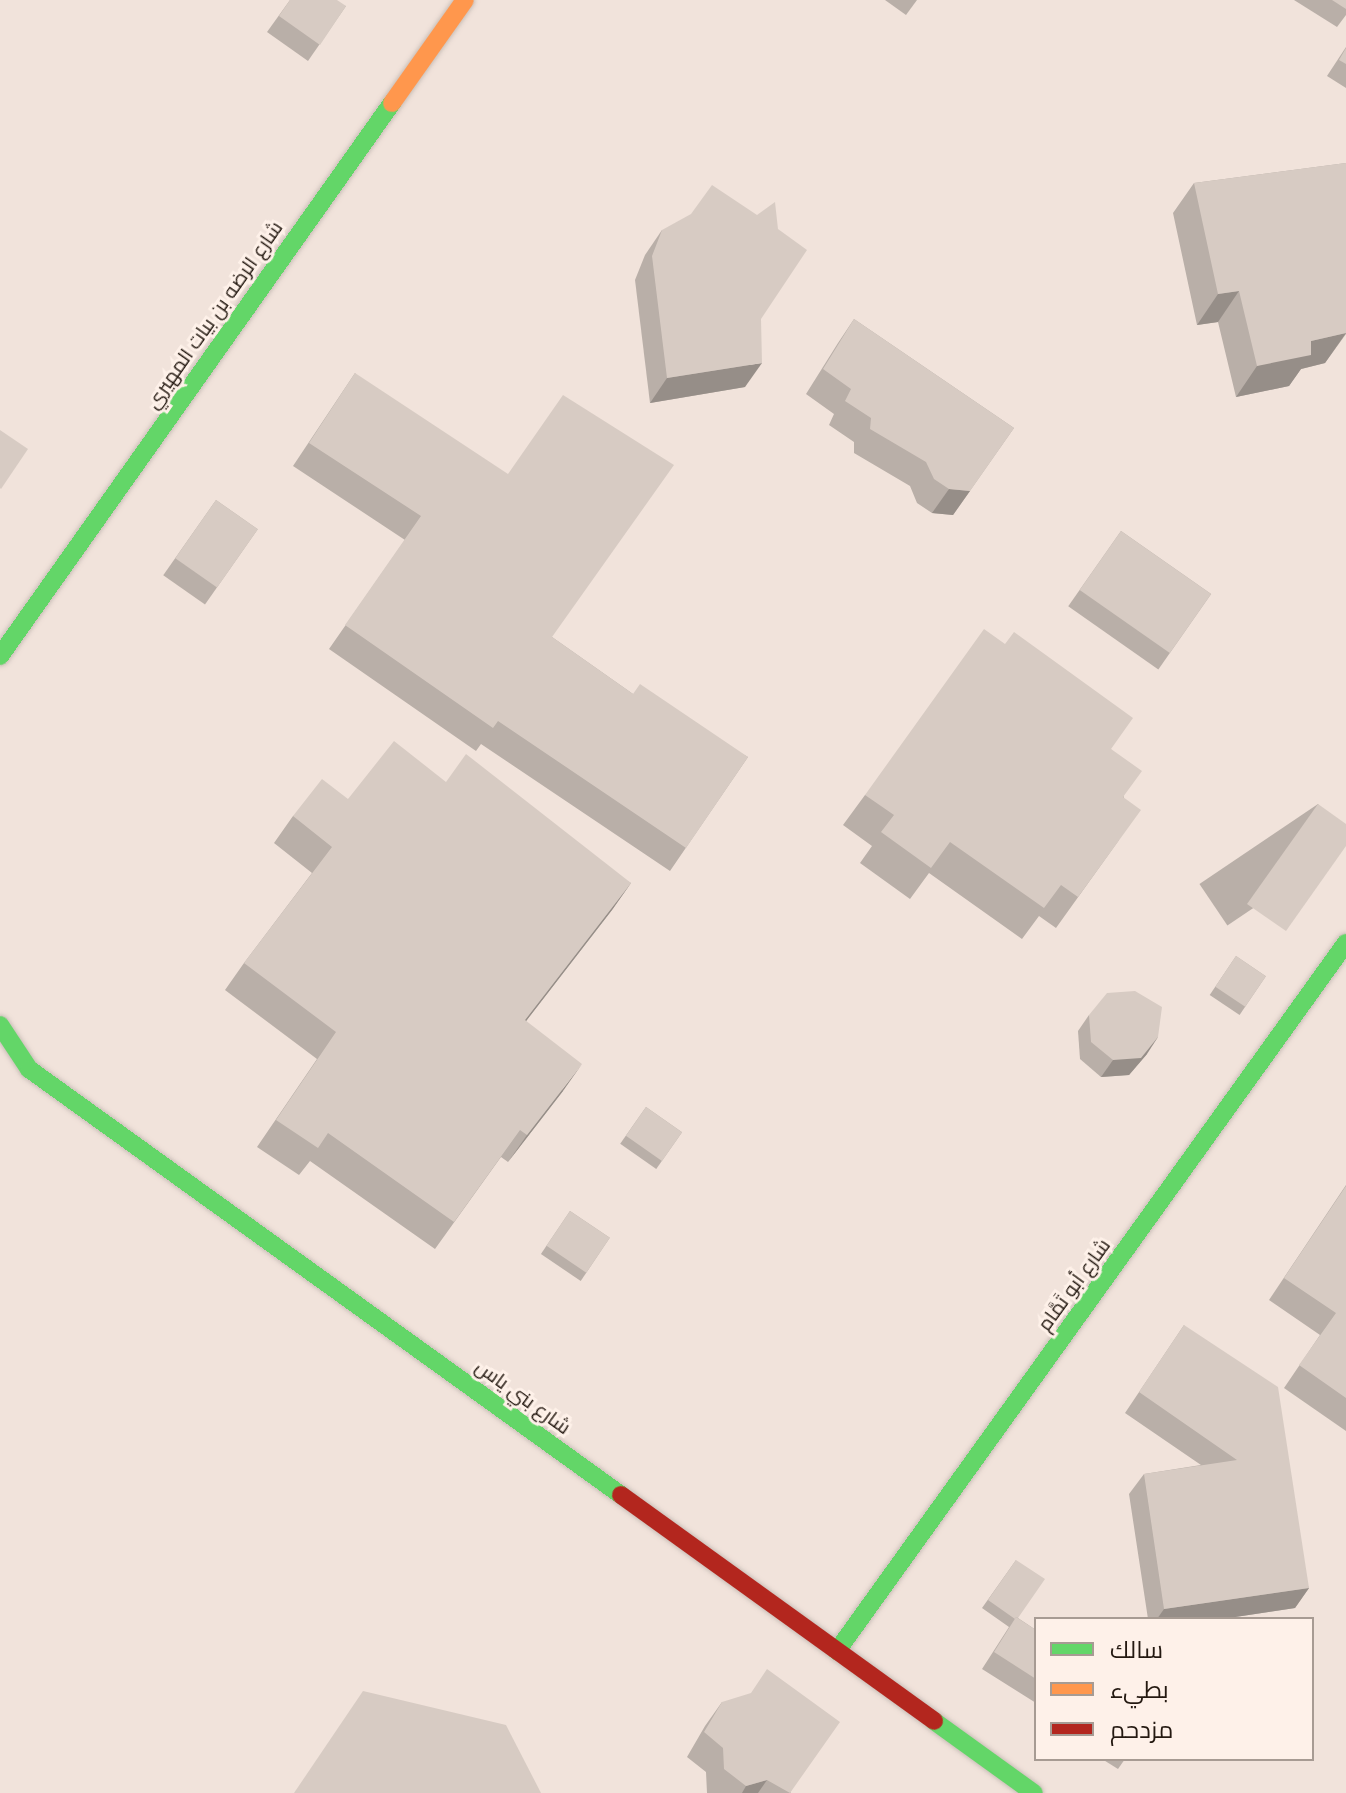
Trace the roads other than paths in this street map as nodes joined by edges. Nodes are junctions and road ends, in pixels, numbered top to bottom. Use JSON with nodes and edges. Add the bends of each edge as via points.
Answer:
{"nodes":[{"id":1,"x":465,"y":0,"type":"edge"},
{"id":2,"x":0,"y":656,"type":"edge"},
{"id":3,"x":1346,"y":943,"type":"edge"},
{"id":4,"x":0,"y":1025,"type":"edge"},
{"id":5,"x":837,"y":1651,"type":"junction"},
{"id":6,"x":1034,"y":1793,"type":"edge"}],
"edges":[{"from":1,"to":2,"type":"street","name":"شارع الرضه بن بيات المهيري"},
{"from":3,"to":5,"type":"street","name":"شارع أبو تَمَّام"},
{"from":4,"to":5,"type":"street","name":"شارع بني ياس","via":[[29,1069]]},
{"from":5,"to":6,"type":"street","name":"شارع بني ياس"}]}
